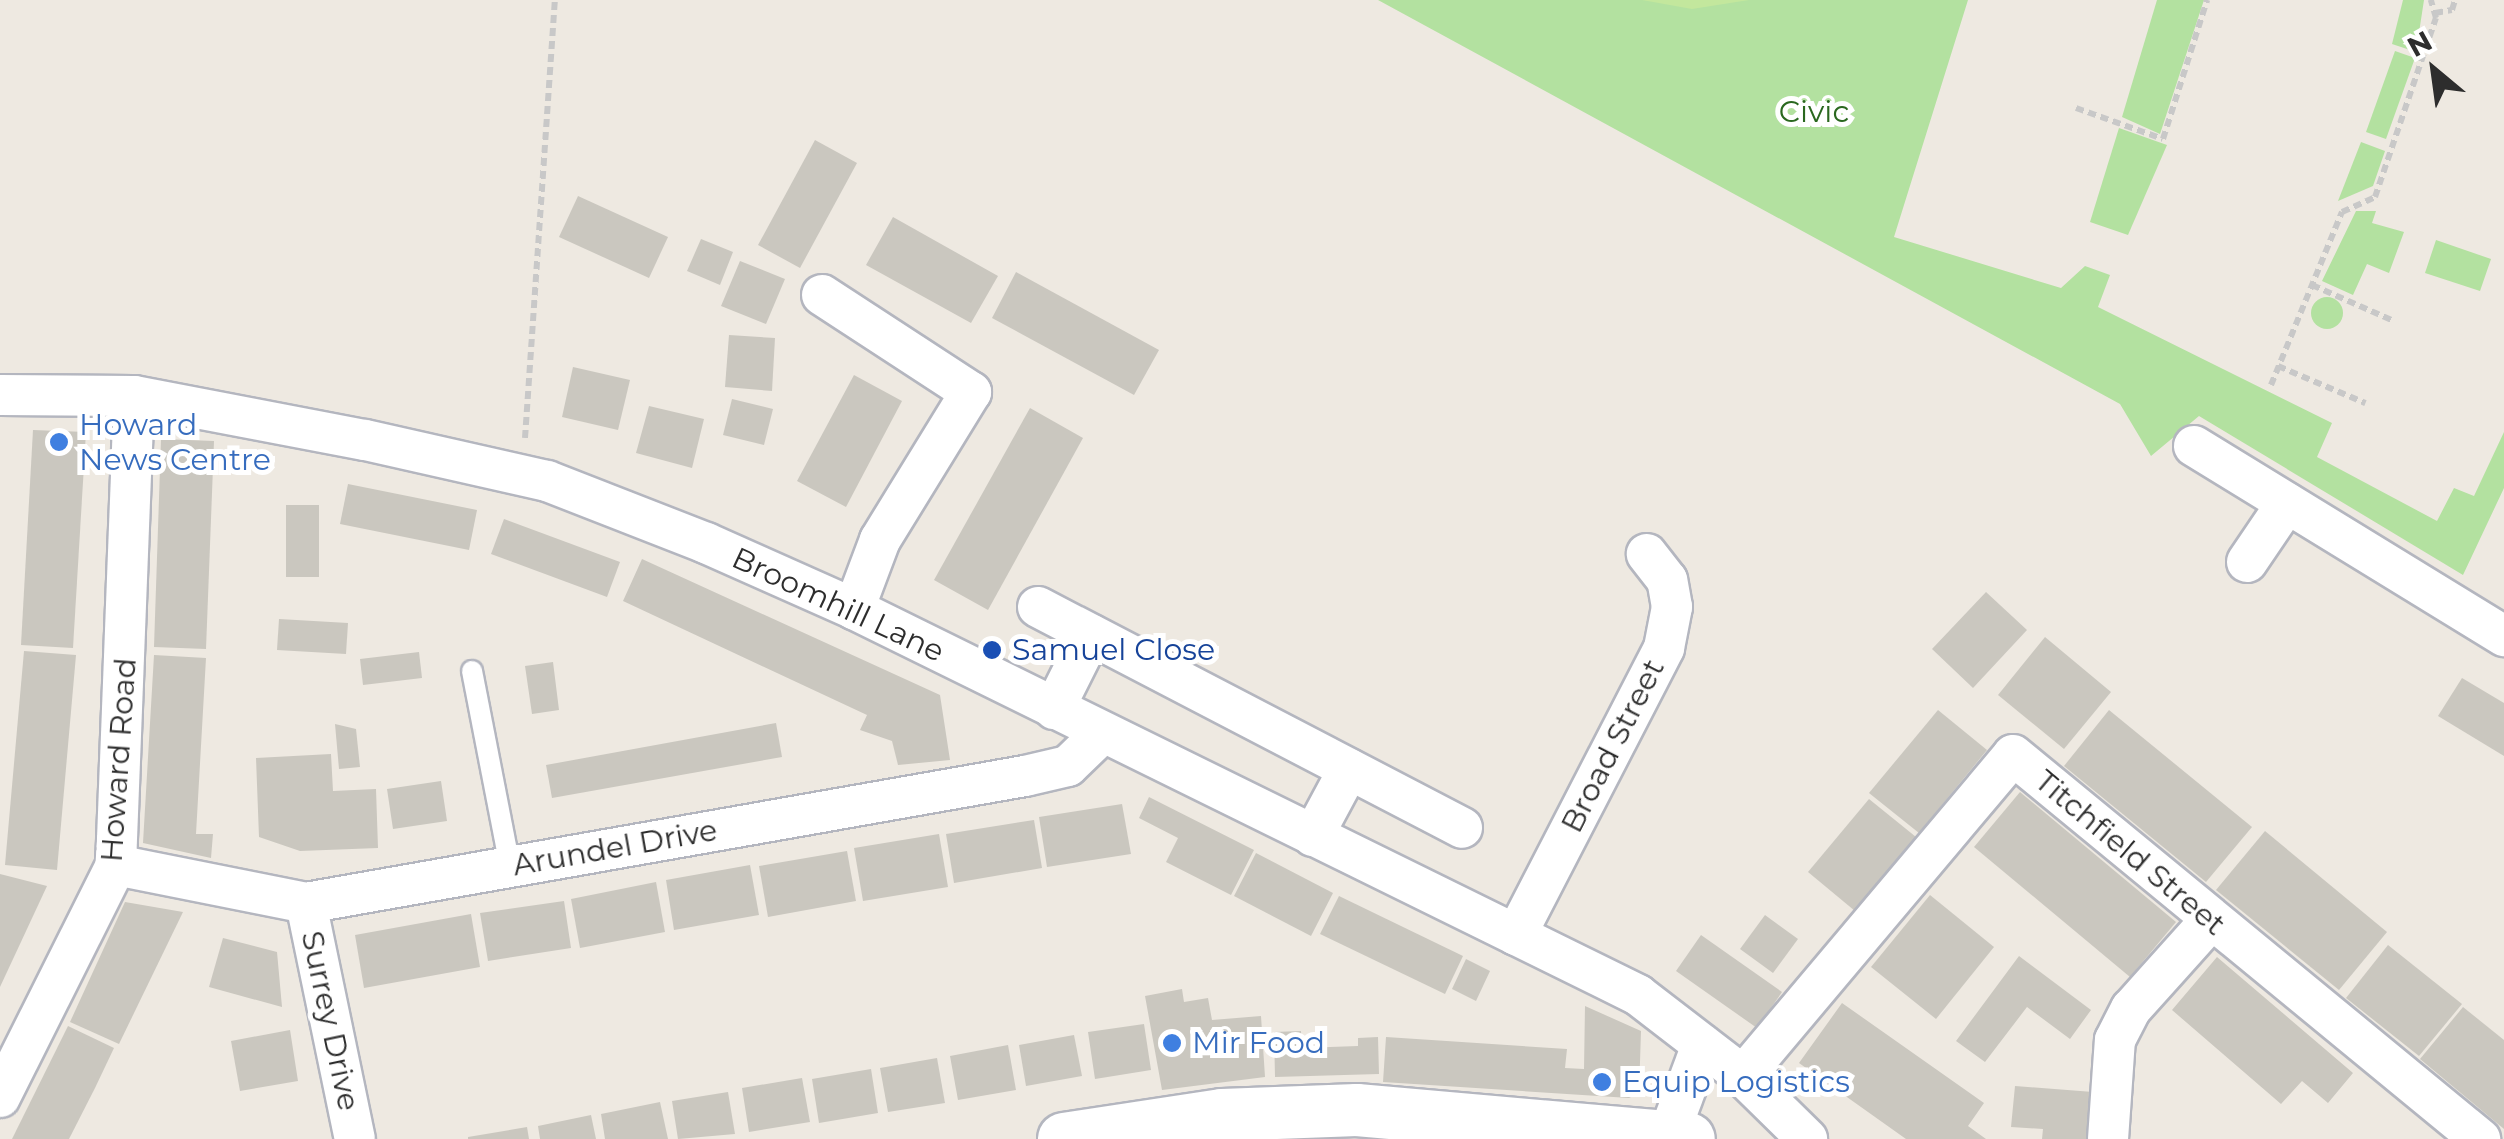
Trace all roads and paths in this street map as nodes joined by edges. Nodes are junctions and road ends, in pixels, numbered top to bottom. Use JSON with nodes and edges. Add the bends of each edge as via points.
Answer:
{"nodes":[{"id":1,"x":555,"y":0,"type":"edge"},
{"id":2,"x":2206,"y":0,"type":"edge"},
{"id":3,"x":2431,"y":0,"type":"edge"},
{"id":4,"x":2455,"y":0,"type":"edge"},
{"id":5,"x":2435,"y":13,"type":"junction"},
{"id":6,"x":2076,"y":108,"type":"dead end"},
{"id":7,"x":2312,"y":284,"type":"junction"},
{"id":8,"x":822,"y":295,"type":"dead end"},
{"id":9,"x":2394,"y":321,"type":"dead end"},
{"id":10,"x":2278,"y":366,"type":"junction"},
{"id":11,"x":2271,"y":384,"type":"dead end"},
{"id":12,"x":0,"y":395,"type":"edge"},
{"id":13,"x":134,"y":396,"type":"junction"},
{"id":14,"x":2365,"y":404,"type":"dead end"},
{"id":15,"x":2194,"y":446,"type":"dead end"},
{"id":16,"x":522,"y":476,"type":"junction"},
{"id":17,"x":2288,"y":503,"type":"junction"},
{"id":18,"x":1647,"y":554,"type":"dead end"},
{"id":19,"x":2247,"y":562,"type":"dead end"},
{"id":20,"x":1038,"y":607,"type":"dead end"},
{"id":21,"x":854,"y":609,"type":"junction"},
{"id":22,"x":1091,"y":635,"type":"junction"},
{"id":23,"x":2504,"y":636,"type":"edge"},
{"id":24,"x":472,"y":671,"type":"dead end"},
{"id":25,"x":1054,"y":710,"type":"junction"},
{"id":26,"x":1102,"y":733,"type":"junction"},
{"id":27,"x":1349,"y":769,"type":"junction"},
{"id":28,"x":1462,"y":828,"type":"dead end"},
{"id":29,"x":1313,"y":836,"type":"junction"},
{"id":30,"x":116,"y":866,"type":"junction"},
{"id":31,"x":510,"y":866,"type":"junction"},
{"id":32,"x":306,"y":903,"type":"junction"},
{"id":33,"x":2210,"y":920,"type":"junction"},
{"id":34,"x":1516,"y":935,"type":"junction"},
{"id":35,"x":1702,"y":1045,"type":"junction"},
{"id":36,"x":1743,"y":1076,"type":"junction"},
{"id":37,"x":0,"y":1098,"type":"edge"},
{"id":38,"x":1214,"y":1127,"type":"edge"},
{"id":39,"x":1575,"y":1132,"type":"edge"},
{"id":40,"x":1679,"y":1136,"type":"edge"},
{"id":41,"x":354,"y":1139,"type":"edge"},
{"id":42,"x":1064,"y":1139,"type":"edge"},
{"id":43,"x":1808,"y":1139,"type":"edge"},
{"id":44,"x":2108,"y":1139,"type":"edge"},
{"id":45,"x":2480,"y":1139,"type":"edge"}],
"edges":[{"from":1,"to":16,"type":"path"},
{"from":2,"to":6,"type":"path","via":[[2163,138]]},
{"from":3,"to":5,"type":"path"},
{"from":4,"to":5,"type":"path","via":[[2452,10]]},
{"from":5,"to":7,"type":"path","via":[[2376,197],[2342,212]]},
{"from":7,"to":9,"type":"path"},
{"from":7,"to":10,"type":"path"},
{"from":8,"to":21,"type":"street","via":[[971,392],[880,540]]},
{"from":10,"to":11,"type":"path"},
{"from":10,"to":14,"type":"path"},
{"from":12,"to":13,"type":"street","name":"Broomhill Lane"},
{"from":13,"to":16,"type":"street","name":"Broomhill Lane"},
{"from":13,"to":30,"type":"street","name":"Howard Road"},
{"from":15,"to":17,"type":"street"},
{"from":16,"to":21,"type":"street","name":"Broomhill Lane","via":[[706,543]]},
{"from":17,"to":19,"type":"street"},
{"from":17,"to":23,"type":"street"},
{"from":18,"to":34,"type":"street","name":"Broad Street","via":[[1667,580],[1672,607],[1664,648]]},
{"from":20,"to":22,"type":"street"},
{"from":21,"to":25,"type":"street","name":"Broomhill Lane"},
{"from":22,"to":25,"type":"street"},
{"from":22,"to":27,"type":"street"},
{"from":24,"to":31,"type":"lane"},
{"from":25,"to":26,"type":"street","name":"Broomhill Lane"},
{"from":26,"to":29,"type":"street","name":"Broomhill Lane"},
{"from":26,"to":31,"type":"street","name":"Arundel Drive","via":[[1087,753],[1054,770]]},
{"from":27,"to":28,"type":"street"},
{"from":27,"to":29,"type":"street"},
{"from":29,"to":34,"type":"street","name":"Broomhill Lane"},
{"from":30,"to":32,"type":"street","name":"Arundel Drive"},
{"from":30,"to":37,"type":"street","name":"Howard Road"},
{"from":31,"to":32,"type":"street","name":"Arundel Drive"},
{"from":32,"to":41,"type":"street","name":"Surrey Drive"},
{"from":33,"to":36,"type":"street","name":"Titchfield Street","via":[[2014,755]]},
{"from":33,"to":44,"type":"street","via":[[2131,1009],[2114,1040]]},
{"from":33,"to":45,"type":"street","name":"Titchfield Street"},
{"from":34,"to":35,"type":"street","name":"Broomhill Lane","via":[[1638,995]]},
{"from":35,"to":36,"type":"street","name":"Broomhill Lane"},
{"from":35,"to":40,"type":"street"},
{"from":36,"to":43,"type":"street","name":"Broomhill Lane"},
{"from":38,"to":39,"type":"street","via":[[1357,1110]]},
{"from":38,"to":42,"type":"street"},
{"from":39,"to":40,"type":"street"}]}
